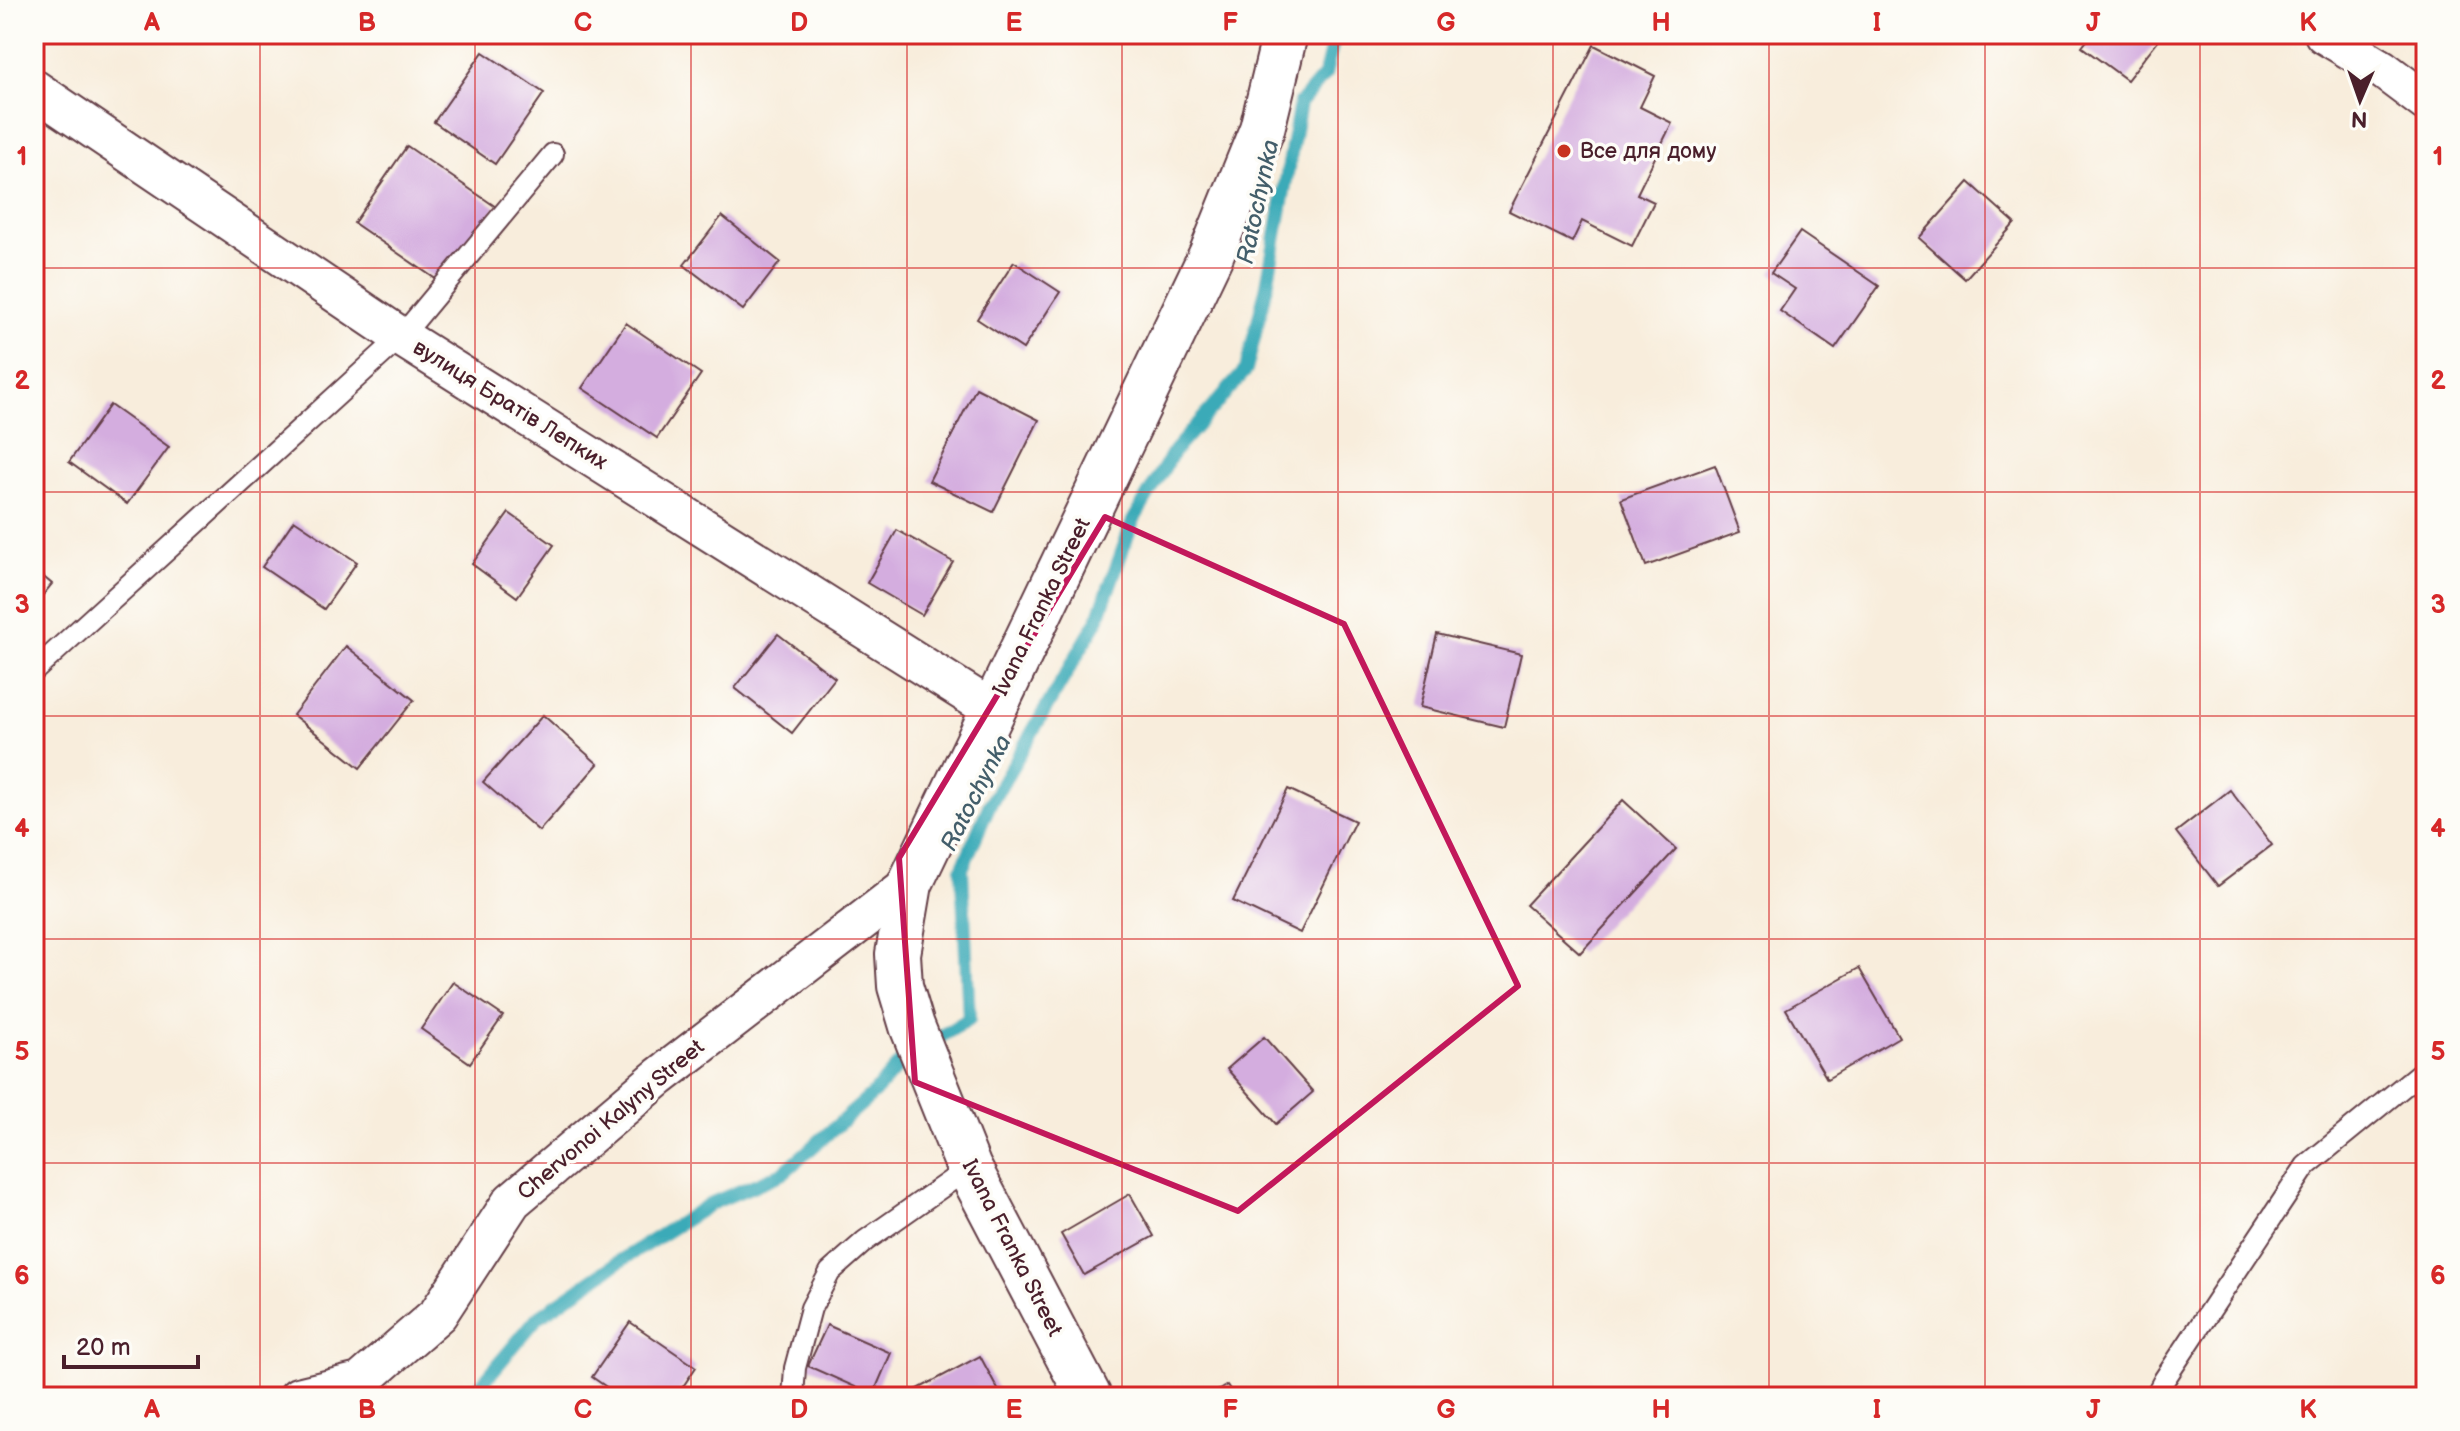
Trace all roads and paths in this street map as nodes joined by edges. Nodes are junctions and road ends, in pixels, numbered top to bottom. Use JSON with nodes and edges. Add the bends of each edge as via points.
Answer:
{"nodes":[{"id":1,"x":1285,"y":34,"type":"edge"},
{"id":2,"x":2324,"y":34,"type":"edge"},
{"id":3,"x":34,"y":89,"type":"edge"},
{"id":4,"x":2426,"y":102,"type":"edge"},
{"id":5,"x":553,"y":154,"type":"dead end"},
{"id":6,"x":401,"y":337,"type":"junction"},
{"id":7,"x":34,"y":671,"type":"edge"},
{"id":8,"x":993,"y":710,"type":"junction"},
{"id":9,"x":910,"y":884,"type":"junction"},
{"id":10,"x":2426,"y":1068,"type":"edge"},
{"id":11,"x":969,"y":1168,"type":"junction"},
{"id":12,"x":298,"y":1397,"type":"edge"},
{"id":13,"x":793,"y":1397,"type":"edge"},
{"id":14,"x":1089,"y":1397,"type":"edge"},
{"id":15,"x":2155,"y":1397,"type":"edge"}],
"edges":[{"from":1,"to":8,"type":"main road","name":"Ivana Franka Street","via":[[1262,129],[1211,255]]},
{"from":2,"to":4,"type":"street"},
{"from":3,"to":6,"type":"street","name":"вулиця Братів Лепких"},
{"from":5,"to":6,"type":"lane"},
{"from":6,"to":7,"type":"lane"},
{"from":6,"to":8,"type":"street","name":"вулиця Братів Лепких"},
{"from":8,"to":9,"type":"main road","name":"Ivana Franka Street"},
{"from":9,"to":11,"type":"main road","name":"Ivana Franka Street","via":[[898,954],[900,986]]},
{"from":9,"to":12,"type":"street","name":"Chervonoi Kalyny Street","via":[[659,1077],[512,1201],[438,1314],[360,1382]]},
{"from":10,"to":15,"type":"lane","via":[[2306,1166]]},
{"from":11,"to":13,"type":"lane","via":[[830,1272],[811,1308]]},
{"from":11,"to":14,"type":"main road","name":"Ivana Franka Street"}]}
